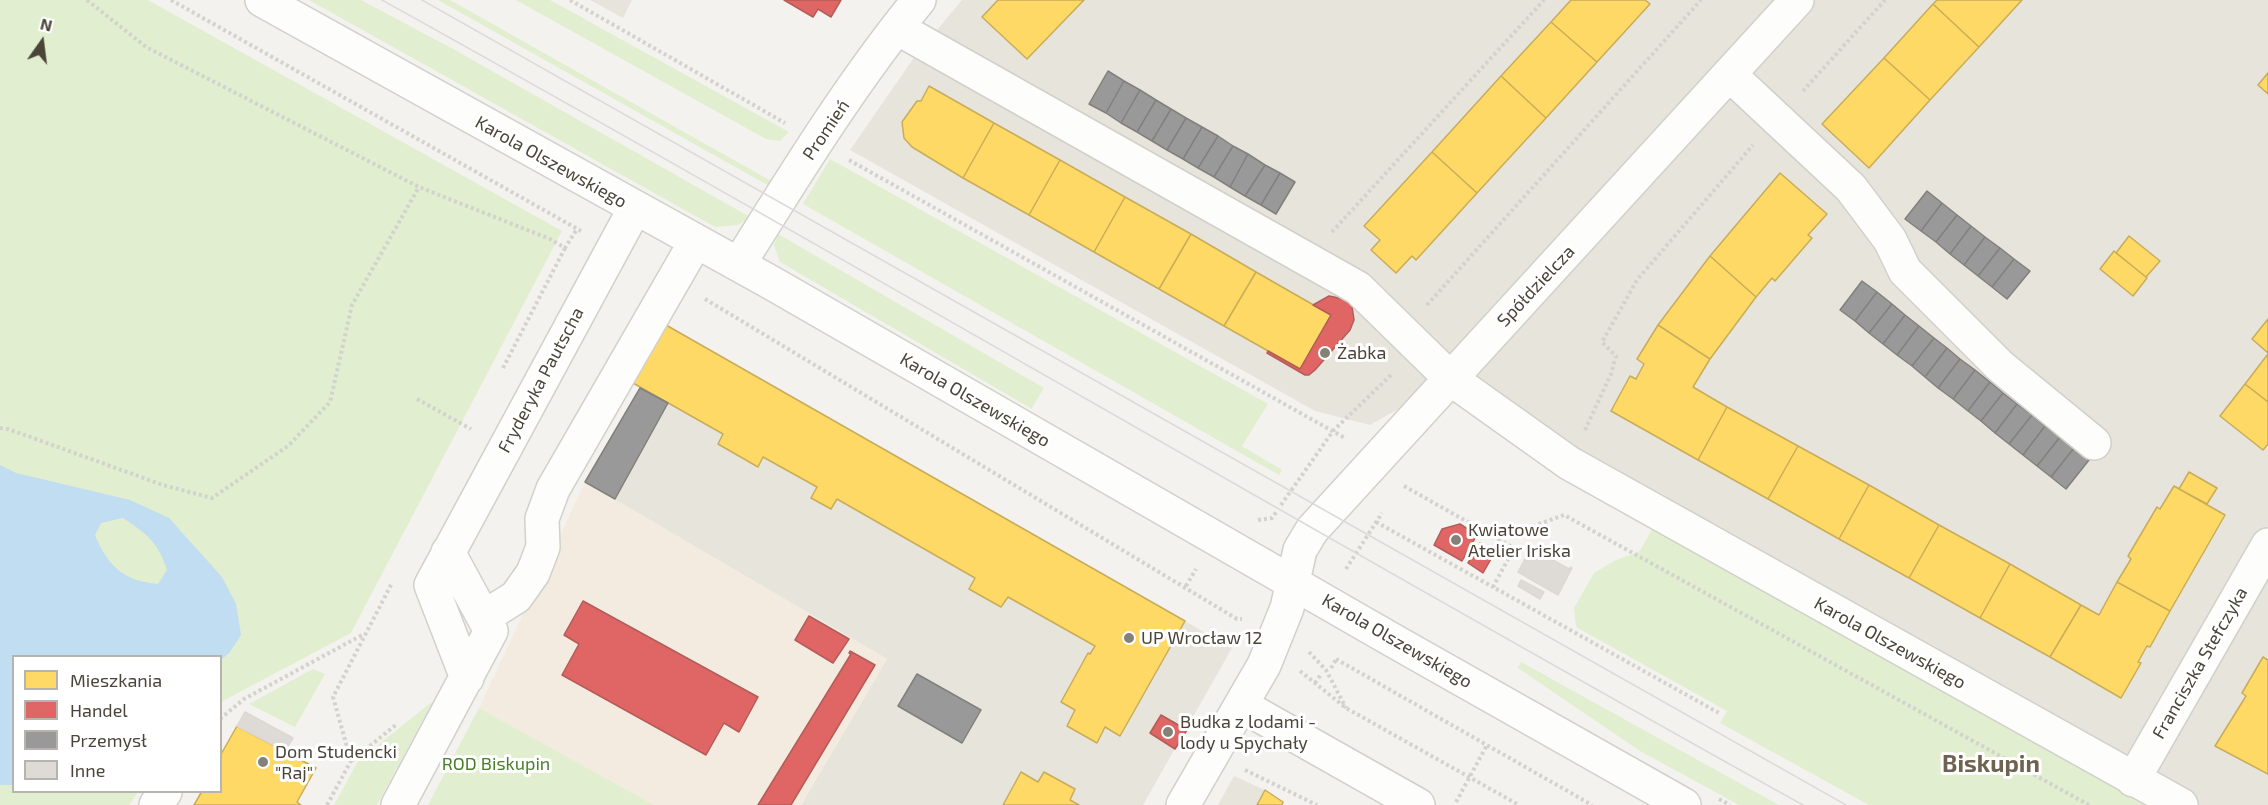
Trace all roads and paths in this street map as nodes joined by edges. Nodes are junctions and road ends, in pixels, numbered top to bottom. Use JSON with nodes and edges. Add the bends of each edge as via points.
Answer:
{"nodes":[{"id":1,"x":87,"y":0,"type":"edge"},
{"id":2,"x":171,"y":0,"type":"edge"},
{"id":3,"x":262,"y":0,"type":"edge"},
{"id":4,"x":570,"y":0,"type":"edge"},
{"id":5,"x":919,"y":0,"type":"edge"},
{"id":6,"x":1544,"y":0,"type":"edge"},
{"id":7,"x":1701,"y":0,"type":"edge"},
{"id":8,"x":1797,"y":0,"type":"edge"},
{"id":9,"x":1884,"y":0,"type":"edge"},
{"id":10,"x":897,"y":28,"type":"junction"},
{"id":11,"x":1729,"y":74,"type":"junction"},
{"id":12,"x":1801,"y":92,"type":"dead end"},
{"id":13,"x":790,"y":126,"type":"dead end"},
{"id":14,"x":1755,"y":143,"type":"dead end"},
{"id":15,"x":845,"y":158,"type":"dead end"},
{"id":16,"x":419,"y":187,"type":"junction"},
{"id":17,"x":635,"y":208,"type":"junction"},
{"id":18,"x":696,"y":241,"type":"junction"},
{"id":19,"x":1307,"y":259,"type":"junction"},
{"id":20,"x":739,"y":264,"type":"junction"},
{"id":21,"x":673,"y":280,"type":"junction"},
{"id":22,"x":1403,"y":331,"type":"junction"},
{"id":23,"x":1450,"y":379,"type":"junction"},
{"id":24,"x":417,"y":399,"type":"dead end"},
{"id":25,"x":0,"y":428,"type":"edge"},
{"id":26,"x":471,"y":429,"type":"dead end"},
{"id":27,"x":1333,"y":431,"type":"junction"},
{"id":28,"x":1347,"y":440,"type":"dead end"},
{"id":29,"x":2094,"y":443,"type":"dead end"},
{"id":30,"x":1569,"y":463,"type":"junction"},
{"id":31,"x":1400,"y":484,"type":"dead end"},
{"id":32,"x":1382,"y":512,"type":"dead end"},
{"id":33,"x":1252,"y":520,"type":"dead end"},
{"id":34,"x":1376,"y":522,"type":"junction"},
{"id":35,"x":1514,"y":538,"type":"dead end"},
{"id":36,"x":2268,"y":545,"type":"edge"},
{"id":37,"x":448,"y":552,"type":"junction"},
{"id":38,"x":1346,"y":569,"type":"dead end"},
{"id":39,"x":1294,"y":582,"type":"junction"},
{"id":40,"x":1493,"y":587,"type":"junction"},
{"id":41,"x":484,"y":617,"type":"junction"},
{"id":42,"x":1237,"y":619,"type":"dead end"},
{"id":43,"x":366,"y":634,"type":"dead end"},
{"id":44,"x":1306,"y":649,"type":"dead end"},
{"id":45,"x":1336,"y":659,"type":"dead end"},
{"id":46,"x":1322,"y":674,"type":"dead end"},
{"id":47,"x":467,"y":678,"type":"junction"},
{"id":48,"x":333,"y":697,"type":"dead end"},
{"id":49,"x":1241,"y":705,"type":"junction"},
{"id":50,"x":1346,"y":708,"type":"junction"},
{"id":51,"x":1719,"y":713,"type":"dead end"},
{"id":52,"x":222,"y":717,"type":"edge"},
{"id":53,"x":1487,"y":745,"type":"junction"},
{"id":54,"x":1248,"y":770,"type":"dead end"},
{"id":55,"x":1469,"y":777,"type":"junction"},
{"id":56,"x":2133,"y":780,"type":"junction"},
{"id":57,"x":1697,"y":799,"type":"edge"},
{"id":58,"x":327,"y":805,"type":"edge"},
{"id":59,"x":398,"y":805,"type":"edge"},
{"id":60,"x":1184,"y":805,"type":"edge"},
{"id":61,"x":1317,"y":805,"type":"edge"},
{"id":62,"x":1418,"y":805,"type":"edge"},
{"id":63,"x":1455,"y":805,"type":"edge"},
{"id":64,"x":1519,"y":805,"type":"edge"},
{"id":65,"x":1592,"y":805,"type":"edge"},
{"id":66,"x":1730,"y":805,"type":"edge"},
{"id":67,"x":2089,"y":805,"type":"edge"},
{"id":68,"x":2181,"y":805,"type":"edge"}],
"edges":[{"from":1,"to":16,"type":"path","via":[[146,47]]},
{"from":2,"to":16,"type":"path","via":[[577,229],[565,248]]},
{"from":3,"to":17,"type":"street","name":"Karola Olszewskiego"},
{"from":4,"to":13,"type":"path"},
{"from":5,"to":10,"type":"street","name":"Promień"},
{"from":6,"to":19,"type":"path"},
{"from":7,"to":22,"type":"path"},
{"from":8,"to":11,"type":"street","name":"Spółdzielcza"},
{"from":9,"to":12,"type":"path"},
{"from":10,"to":19,"type":"street","name":"Karola Olszewskiego"},
{"from":10,"to":20,"type":"street","name":"Promień","via":[[822,134]]},
{"from":11,"to":23,"type":"street","name":"Spółdzielcza"},
{"from":11,"to":29,"type":"street","via":[[1851,188],[1890,240],[1905,271],[2000,366]]},
{"from":14,"to":30,"type":"path","via":[[1636,280],[1602,342],[1616,356]]},
{"from":15,"to":27,"type":"path"},
{"from":16,"to":25,"type":"path","via":[[352,305],[330,402],[288,446],[212,498],[163,485]]},
{"from":17,"to":18,"type":"street","name":"Karola Olszewskiego"},
{"from":17,"to":37,"type":"street","name":"Fryderyka Pautscha"},
{"from":18,"to":20,"type":"street","name":"Karola Olszewskiego"},
{"from":18,"to":21,"type":"street"},
{"from":19,"to":22,"type":"street","name":"Karola Olszewskiego","via":[[1358,288]]},
{"from":20,"to":39,"type":"street","name":"Karola Olszewskiego"},
{"from":21,"to":41,"type":"street","via":[[554,489],[542,519],[543,547],[533,573],[516,597]]},
{"from":21,"to":42,"type":"path"},
{"from":22,"to":23,"type":"street","name":"Karola Olszewskiego"},
{"from":22,"to":27,"type":"path","via":[[1392,373]]},
{"from":23,"to":30,"type":"street","name":"Karola Olszewskiego"},
{"from":23,"to":39,"type":"street","name":"Spółdzielcza","via":[[1312,530],[1300,550]]},
{"from":24,"to":26,"type":"path"},
{"from":27,"to":28,"type":"path"},
{"from":27,"to":33,"type":"path","via":[[1272,518]]},
{"from":30,"to":56,"type":"street","name":"Karola Olszewskiego"},
{"from":31,"to":40,"type":"path","via":[[1514,548]]},
{"from":32,"to":34,"type":"path"},
{"from":34,"to":38,"type":"path"},
{"from":34,"to":40,"type":"path"},
{"from":35,"to":67,"type":"path","via":[[1517,532],[1564,515]]},
{"from":36,"to":56,"type":"street","name":"Franciszka Stefczyka"},
{"from":37,"to":41,"type":"street"},
{"from":37,"to":47,"type":"street","name":"Fryderyka Pautscha","via":[[431,585]]},
{"from":39,"to":49,"type":"street","name":"Spółdzielcza","via":[[1270,652]]},
{"from":39,"to":57,"type":"street","name":"Karola Olszewskiego"},
{"from":40,"to":51,"type":"path"},
{"from":41,"to":47,"type":"street","via":[[491,632]]},
{"from":43,"to":52,"type":"path","via":[[244,699]]},
{"from":44,"to":50,"type":"path","via":[[1326,670]]},
{"from":45,"to":53,"type":"path"},
{"from":46,"to":50,"type":"path","via":[[1315,683]]},
{"from":47,"to":59,"type":"street"},
{"from":48,"to":58,"type":"path","via":[[351,761]]},
{"from":49,"to":60,"type":"street","name":"Spółdzielcza"},
{"from":49,"to":62,"type":"street"},
{"from":50,"to":55,"type":"path"},
{"from":53,"to":55,"type":"path"},
{"from":53,"to":65,"type":"path"},
{"from":54,"to":61,"type":"path"},
{"from":55,"to":63,"type":"path"},
{"from":55,"to":64,"type":"path"},
{"from":56,"to":68,"type":"street","name":"Karola Olszewskiego"},
{"from":57,"to":66,"type":"path"}]}
